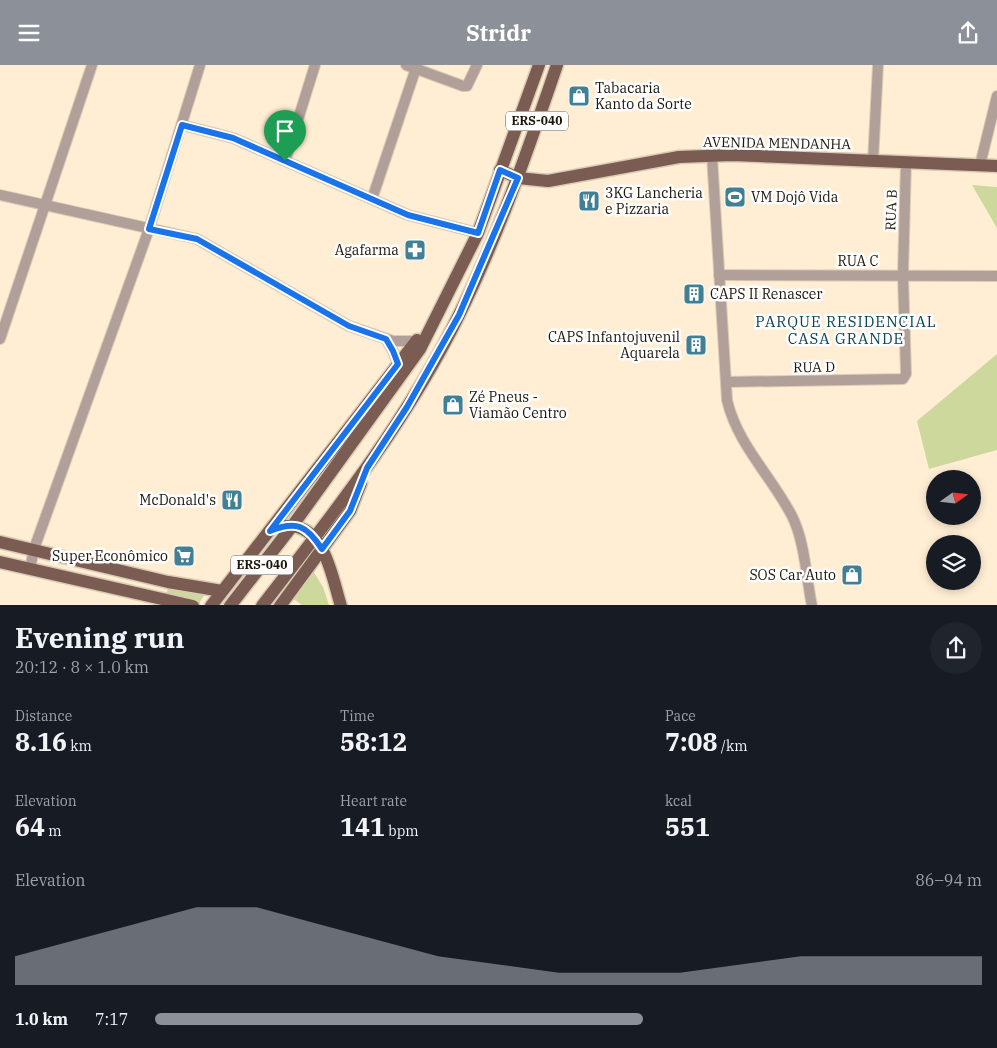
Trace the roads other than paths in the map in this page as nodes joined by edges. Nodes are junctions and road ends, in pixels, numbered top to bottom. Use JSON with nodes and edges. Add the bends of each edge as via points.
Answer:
{"nodes":[{"id":1,"x":92,"y":65,"type":"edge"},
{"id":2,"x":200,"y":65,"type":"edge"},
{"id":3,"x":315,"y":65,"type":"edge"},
{"id":4,"x":477,"y":65,"type":"edge"},
{"id":5,"x":539,"y":65,"type":"edge"},
{"id":6,"x":557,"y":65,"type":"edge"},
{"id":7,"x":878,"y":65,"type":"edge"},
{"id":8,"x":411,"y":67,"type":"edge"},
{"id":9,"x":997,"y":96,"type":"edge"},
{"id":10,"x":182,"y":125,"type":"junction"},
{"id":11,"x":712,"y":156,"type":"junction"},
{"id":12,"x":285,"y":161,"type":"junction"},
{"id":13,"x":873,"y":161,"type":"junction"},
{"id":14,"x":906,"y":162,"type":"junction"},
{"id":15,"x":980,"y":165,"type":"junction"},
{"id":16,"x":997,"y":166,"type":"edge"},
{"id":17,"x":500,"y":170,"type":"junction"},
{"id":18,"x":518,"y":178,"type":"junction"},
{"id":19,"x":0,"y":195,"type":"edge"},
{"id":20,"x":372,"y":199,"type":"junction"},
{"id":21,"x":44,"y":205,"type":"junction"},
{"id":22,"x":149,"y":229,"type":"junction"},
{"id":23,"x":478,"y":233,"type":"junction"},
{"id":24,"x":719,"y":275,"type":"junction"},
{"id":25,"x":903,"y":275,"type":"junction"},
{"id":26,"x":997,"y":275,"type":"edge"},
{"id":27,"x":432,"y":326,"type":"junction"},
{"id":28,"x":0,"y":339,"type":"edge"},
{"id":29,"x":386,"y":339,"type":"junction"},
{"id":30,"x":416,"y":341,"type":"junction"},
{"id":31,"x":398,"y":364,"type":"junction"},
{"id":32,"x":903,"y":379,"type":"joint"},
{"id":33,"x":726,"y":382,"type":"junction"},
{"id":34,"x":367,"y":468,"type":"junction"},
{"id":35,"x":293,"y":525,"type":"junction"},
{"id":36,"x":270,"y":531,"type":"junction"},
{"id":37,"x":333,"y":534,"type":"junction"},
{"id":38,"x":314,"y":537,"type":"junction"},
{"id":39,"x":0,"y":544,"type":"edge"},
{"id":40,"x":34,"y":549,"type":"junction"},
{"id":41,"x":322,"y":549,"type":"junction"},
{"id":42,"x":0,"y":562,"type":"edge"},
{"id":43,"x":328,"y":568,"type":"junction"},
{"id":44,"x":30,"y":569,"type":"junction"},
{"id":45,"x":168,"y":582,"type":"junction"},
{"id":46,"x":222,"y":591,"type":"junction"},
{"id":47,"x":164,"y":597,"type":"junction"},
{"id":48,"x":193,"y":605,"type":"edge"},
{"id":49,"x":211,"y":605,"type":"edge"},
{"id":50,"x":230,"y":605,"type":"edge"},
{"id":51,"x":262,"y":605,"type":"edge"},
{"id":52,"x":280,"y":605,"type":"edge"},
{"id":53,"x":341,"y":605,"type":"edge"},
{"id":54,"x":812,"y":605,"type":"edge"}],
"edges":[{"from":1,"to":21,"type":"street"},
{"from":2,"to":10,"type":"street"},
{"from":3,"to":12,"type":"street"},
{"from":4,"to":8,"type":"street","via":[[467,86]]},
{"from":5,"to":17,"type":"main road","number":"ERS-040"},
{"from":6,"to":18,"type":"main road","number":"ERS-040"},
{"from":7,"to":13,"type":"street"},
{"from":8,"to":20,"type":"street"},
{"from":9,"to":15,"type":"street"},
{"from":10,"to":12,"type":"street","via":[[233,138]]},
{"from":10,"to":22,"type":"street"},
{"from":11,"to":13,"type":"main road","name":"AVENIDA MENDANHA"},
{"from":11,"to":18,"type":"main road","name":"AVENIDA MENDANHA","via":[[679,157],[548,181]]},
{"from":11,"to":24,"type":"street"},
{"from":12,"to":20,"type":"street"},
{"from":13,"to":14,"type":"main road","name":"AVENIDA MENDANHA"},
{"from":14,"to":15,"type":"main road","name":"AVENIDA MENDANHA"},
{"from":14,"to":25,"type":"street","name":"RUA B"},
{"from":15,"to":16,"type":"main road","name":"AVENIDA MENDANHA"},
{"from":17,"to":18,"type":"main road","name":"AVENIDA MENDANHA"},
{"from":17,"to":23,"type":"main road","number":"ERS-040"},
{"from":18,"to":34,"type":"main road","number":"ERS-040","via":[[459,315],[407,407]]},
{"from":19,"to":21,"type":"street"},
{"from":20,"to":23,"type":"street","via":[[408,215]]},
{"from":21,"to":22,"type":"street"},
{"from":21,"to":28,"type":"street"},
{"from":22,"to":29,"type":"street","via":[[197,239],[349,326]]},
{"from":22,"to":40,"type":"street"},
{"from":23,"to":27,"type":"main road","number":"ERS-040"},
{"from":24,"to":25,"type":"street","name":"RUA C"},
{"from":24,"to":33,"type":"street"},
{"from":25,"to":26,"type":"street","name":"RUA C"},
{"from":25,"to":32,"type":"street","name":"RUA B","via":[[906,374]]},
{"from":27,"to":30,"type":"main road"},
{"from":27,"to":35,"type":"main road","number":"ERS-040","via":[[420,349]]},
{"from":29,"to":30,"type":"street"},
{"from":29,"to":31,"type":"street"},
{"from":30,"to":31,"type":"main road"},
{"from":31,"to":36,"type":"main road"},
{"from":32,"to":33,"type":"street","name":"RUA D"},
{"from":33,"to":54,"type":"street","via":[[731,417],[739,434],[793,519]]},
{"from":34,"to":37,"type":"main road","via":[[350,511]]},
{"from":34,"to":38,"type":"main road","number":"ERS-040"},
{"from":35,"to":36,"type":"main road"},
{"from":35,"to":38,"type":"main road","via":[[305,528]]},
{"from":35,"to":50,"type":"main road","number":"ERS-040"},
{"from":36,"to":46,"type":"main road"},
{"from":37,"to":41,"type":"main road"},
{"from":37,"to":43,"type":"main road"},
{"from":38,"to":41,"type":"main road"},
{"from":38,"to":51,"type":"main road","number":"ERS-040"},
{"from":39,"to":40,"type":"main road"},
{"from":40,"to":44,"type":"street"},
{"from":40,"to":45,"type":"main road"},
{"from":41,"to":43,"type":"main road"},
{"from":41,"to":52,"type":"main road"},
{"from":42,"to":44,"type":"main road"},
{"from":43,"to":53,"type":"main road"},
{"from":44,"to":47,"type":"main road"},
{"from":45,"to":46,"type":"main road"},
{"from":45,"to":47,"type":"main road"},
{"from":46,"to":49,"type":"main road"},
{"from":47,"to":48,"type":"main road"}]}
